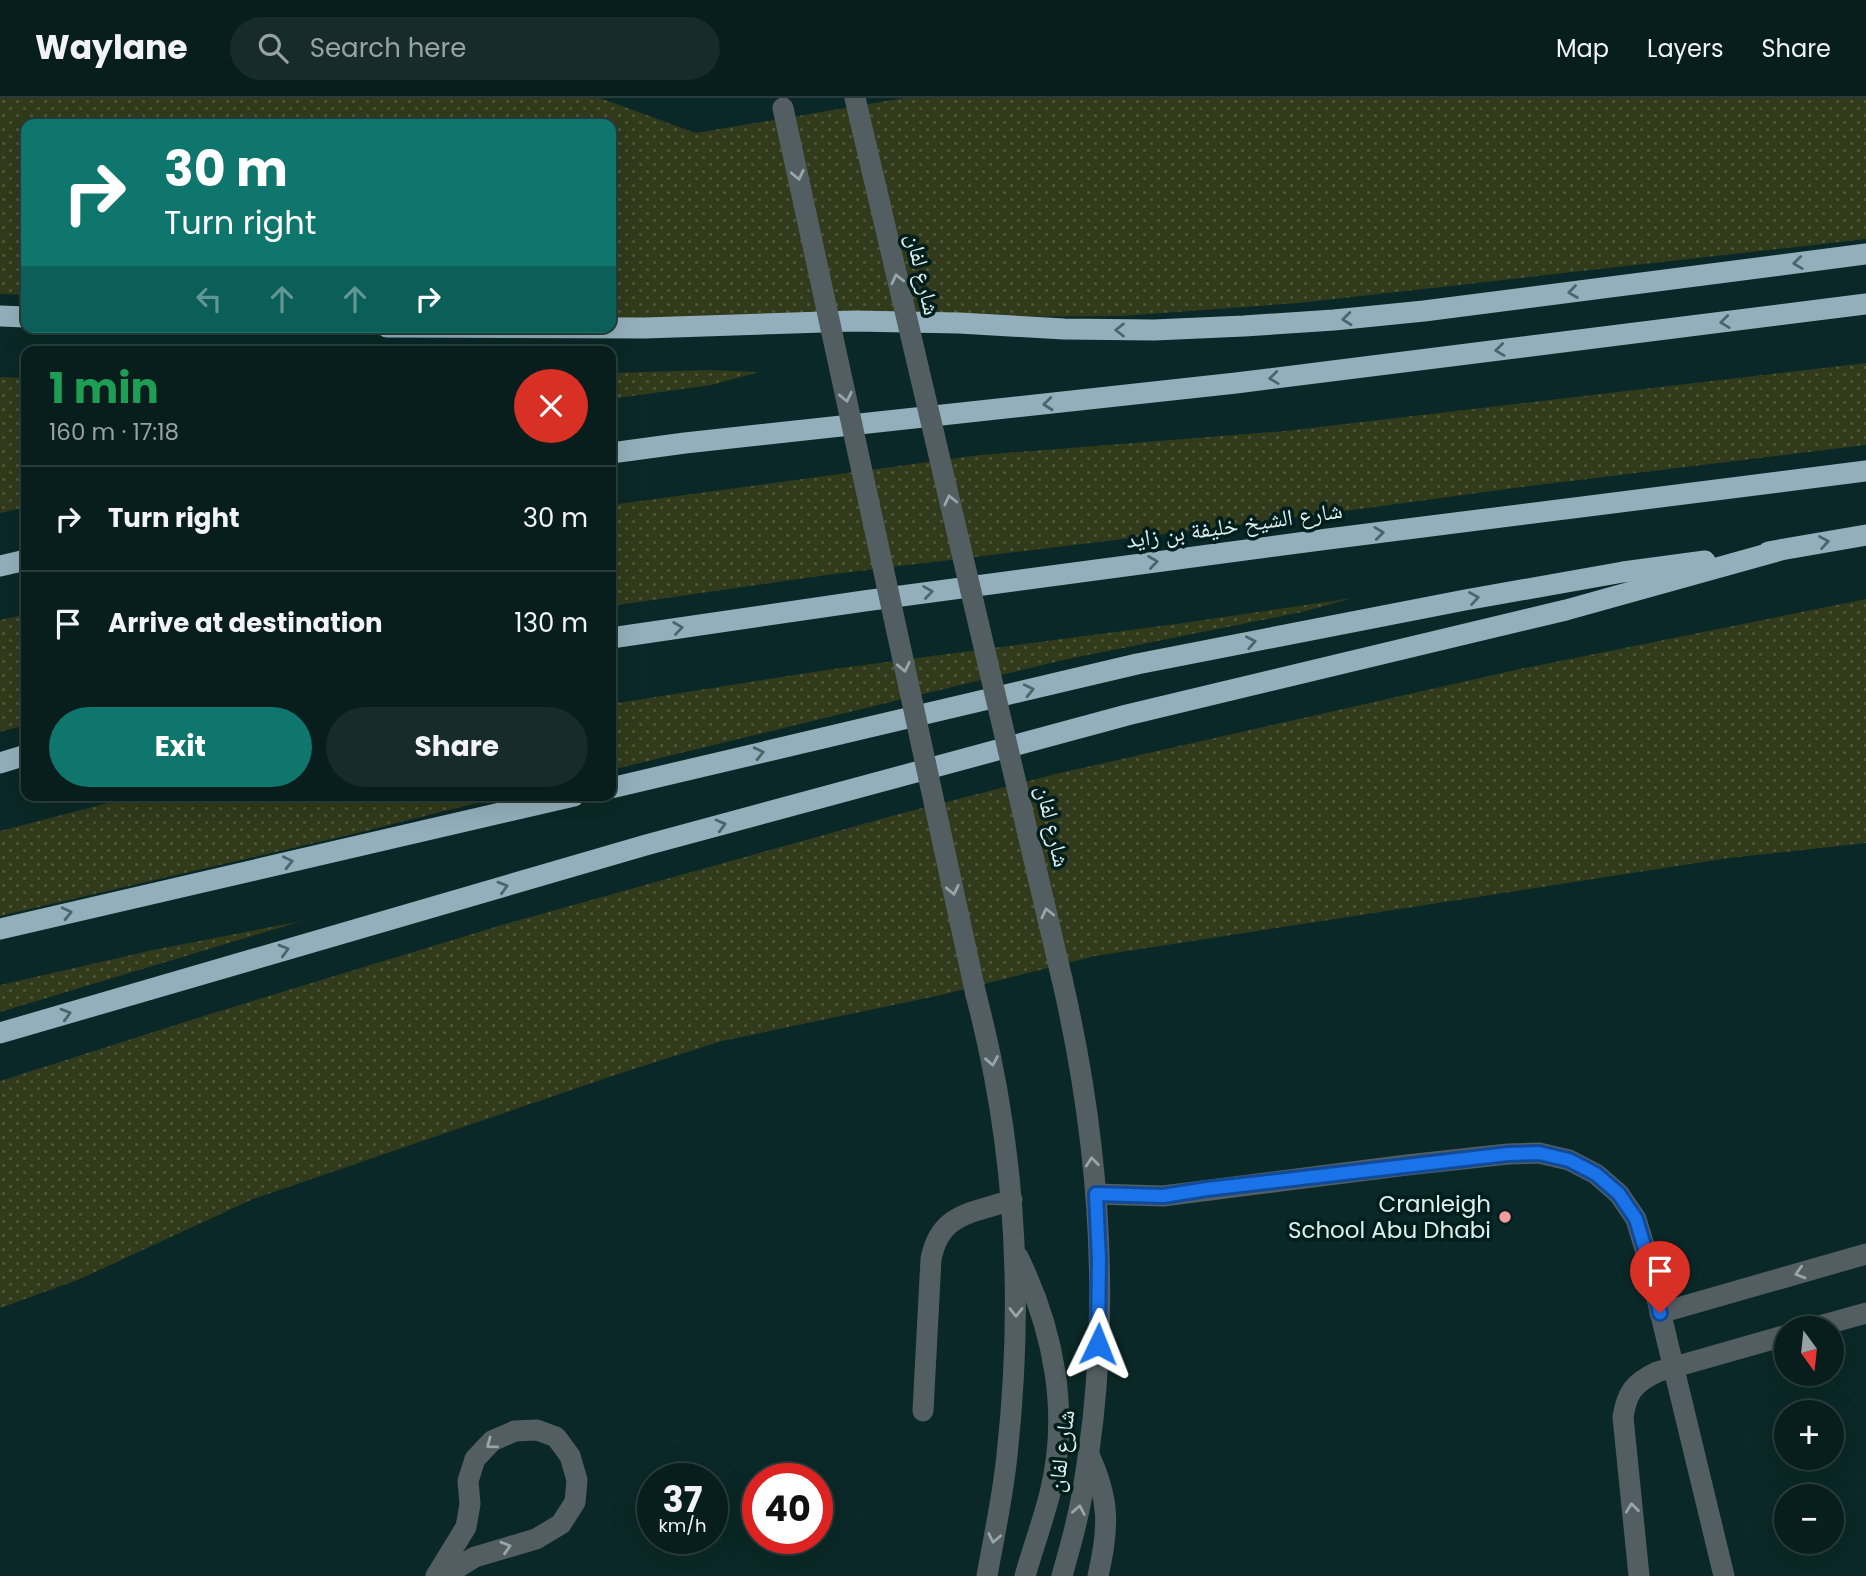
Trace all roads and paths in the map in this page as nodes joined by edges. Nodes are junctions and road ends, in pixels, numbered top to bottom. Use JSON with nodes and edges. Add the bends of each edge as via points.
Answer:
{"nodes":[{"id":1,"x":855,"y":98,"type":"edge"},
{"id":2,"x":784,"y":101,"type":"edge"},
{"id":3,"x":1866,"y":254,"type":"edge"},
{"id":4,"x":1866,"y":304,"type":"edge"},
{"id":5,"x":0,"y":316,"type":"edge"},
{"id":6,"x":21,"y":317,"type":"edge"},
{"id":7,"x":616,"y":328,"type":"edge"},
{"id":8,"x":616,"y":452,"type":"edge"},
{"id":9,"x":1866,"y":471,"type":"edge"},
{"id":10,"x":1866,"y":535,"type":"edge"},
{"id":11,"x":1781,"y":550,"type":"junction"},
{"id":12,"x":21,"y":561,"type":"edge"},
{"id":13,"x":0,"y":566,"type":"edge"},
{"id":14,"x":616,"y":637,"type":"edge"},
{"id":15,"x":21,"y":757,"type":"edge"},
{"id":16,"x":0,"y":763,"type":"edge"},
{"id":17,"x":616,"y":787,"type":"edge"},
{"id":18,"x":553,"y":801,"type":"edge"},
{"id":19,"x":0,"y":929,"type":"edge"},
{"id":20,"x":0,"y":1033,"type":"edge"},
{"id":21,"x":1096,"y":1194,"type":"junction"},
{"id":22,"x":1012,"y":1200,"type":"junction"},
{"id":23,"x":1016,"y":1252,"type":"junction"},
{"id":24,"x":1866,"y":1254,"type":"edge"},
{"id":25,"x":1660,"y":1313,"type":"junction"},
{"id":26,"x":1866,"y":1313,"type":"edge"},
{"id":27,"x":1844,"y":1319,"type":"edge"},
{"id":28,"x":1774,"y":1339,"type":"edge"},
{"id":29,"x":1673,"y":1367,"type":"junction"},
{"id":30,"x":923,"y":1411,"type":"dead end"},
{"id":31,"x":1088,"y":1455,"type":"junction"},
{"id":32,"x":436,"y":1576,"type":"edge"},
{"id":33,"x":444,"y":1576,"type":"edge"},
{"id":34,"x":987,"y":1576,"type":"edge"},
{"id":35,"x":1025,"y":1576,"type":"edge"},
{"id":36,"x":1062,"y":1576,"type":"edge"},
{"id":37,"x":1098,"y":1576,"type":"edge"},
{"id":38,"x":1639,"y":1576,"type":"edge"},
{"id":39,"x":1724,"y":1576,"type":"edge"}],
"edges":[{"from":21,"to":1,"type":"street","name":"شارع لفان","one_way":true,"bridge":true,"via":[[1078,1050]]},
{"from":2,"to":22,"type":"street","one_way":true,"bridge":true,"via":[[990,1048]]},
{"from":3,"to":7,"type":"highway","one_way":true,"via":[[1424,311],[1244,326],[1064,329],[854,321]]},
{"from":4,"to":8,"type":"highway","one_way":true,"via":[[1236,383]]},
{"from":5,"to":6,"type":"highway"},
{"from":14,"to":9,"type":"highway","name":"شارع الشيخ خليفة بن زايد","one_way":true,"via":[[891,597]]},
{"from":11,"to":10,"type":"highway","one_way":true},
{"from":17,"to":11,"type":"highway","one_way":true,"via":[[1137,664],[1623,572]]},
{"from":20,"to":11,"type":"highway","one_way":true,"via":[[646,845],[1127,715],[1566,610]]},
{"from":12,"to":13,"type":"highway"},
{"from":15,"to":16,"type":"highway"},
{"from":19,"to":18,"type":"highway","one_way":true},
{"from":21,"to":25,"type":"street","via":[[1163,1196],[1539,1153],[1569,1160],[1596,1174],[1619,1194],[1636,1219]]},
{"from":21,"to":31,"type":"street","name":"شارع لفان","via":[[1099,1323]]},
{"from":22,"to":23,"type":"street"},
{"from":22,"to":30,"type":"street","via":[[962,1215],[950,1222],[934,1245]]},
{"from":23,"to":34,"type":"street","one_way":true,"via":[[1014,1389]]},
{"from":23,"to":35,"type":"street","via":[[1052,1352],[1058,1421],[1050,1492]]},
{"from":24,"to":25,"type":"street","one_way":true},
{"from":25,"to":29,"type":"street"},
{"from":26,"to":27,"type":"street"},
{"from":28,"to":29,"type":"street"},
{"from":38,"to":29,"type":"street","one_way":true,"via":[[1623,1417],[1632,1389],[1643,1379]]},
{"from":29,"to":39,"type":"street"},
{"from":36,"to":31,"type":"street","name":"شارع لفان","one_way":true},
{"from":31,"to":37,"type":"street","via":[[1106,1513]]},
{"from":33,"to":32,"type":"street","one_way":true,"via":[[475,1558],[536,1539],[561,1524],[575,1502],[577,1480],[570,1456],[556,1437],[537,1430],[515,1431],[492,1441],[475,1459],[468,1481],[466,1527]]}]}
